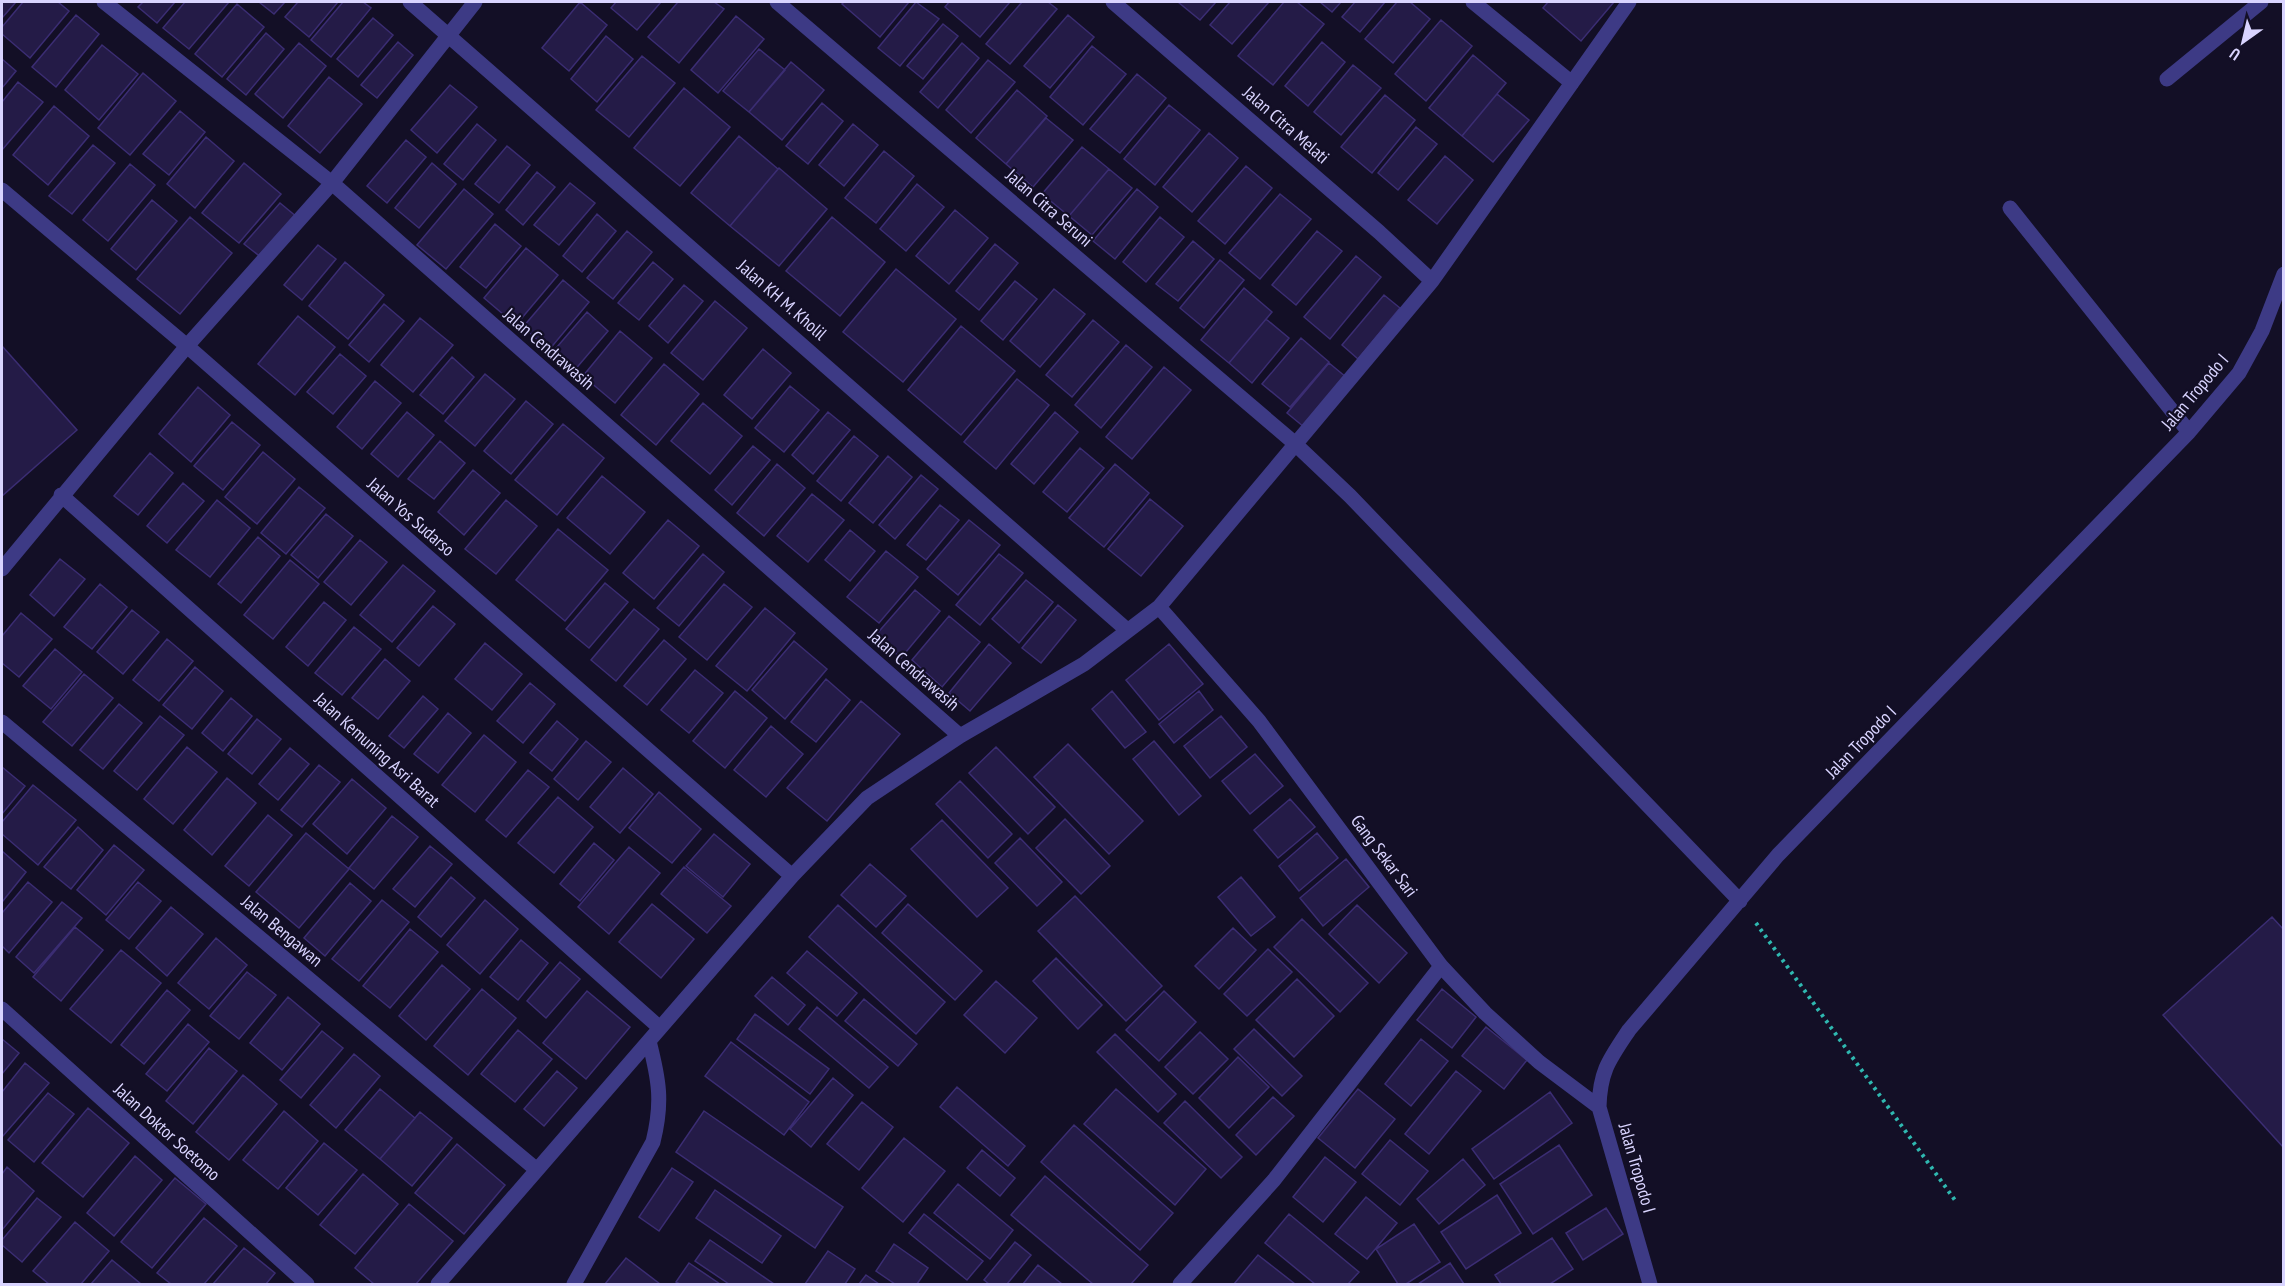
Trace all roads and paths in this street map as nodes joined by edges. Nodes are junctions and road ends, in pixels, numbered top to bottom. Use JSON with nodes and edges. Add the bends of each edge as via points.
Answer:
{"nodes":[{"id":1,"x":104,"y":2,"type":"edge"},
{"id":2,"x":410,"y":2,"type":"edge"},
{"id":3,"x":475,"y":2,"type":"edge"},
{"id":4,"x":777,"y":2,"type":"edge"},
{"id":5,"x":1113,"y":2,"type":"edge"},
{"id":6,"x":1473,"y":2,"type":"edge"},
{"id":7,"x":1629,"y":2,"type":"edge"},
{"id":8,"x":2261,"y":2,"type":"edge"},
{"id":9,"x":449,"y":34,"type":"junction"},
{"id":10,"x":2167,"y":79,"type":"dead end"},
{"id":11,"x":1572,"y":83,"type":"junction"},
{"id":12,"x":332,"y":183,"type":"junction"},
{"id":13,"x":2,"y":190,"type":"edge"},
{"id":14,"x":2010,"y":208,"type":"dead end"},
{"id":15,"x":2283,"y":273,"type":"edge"},
{"id":16,"x":1431,"y":281,"type":"junction"},
{"id":17,"x":187,"y":346,"type":"junction"},
{"id":18,"x":2189,"y":432,"type":"junction"},
{"id":19,"x":1295,"y":444,"type":"junction"},
{"id":20,"x":67,"y":500,"type":"junction"},
{"id":21,"x":2,"y":569,"type":"edge"},
{"id":22,"x":1159,"y":607,"type":"junction"},
{"id":23,"x":1127,"y":630,"type":"junction"},
{"id":24,"x":2,"y":722,"type":"edge"},
{"id":25,"x":960,"y":736,"type":"junction"},
{"id":26,"x":792,"y":876,"type":"junction"},
{"id":27,"x":1740,"y":901,"type":"junction"},
{"id":28,"x":1441,"y":966,"type":"junction"},
{"id":29,"x":2,"y":1009,"type":"edge"},
{"id":30,"x":657,"y":1026,"type":"junction"},
{"id":31,"x":649,"y":1041,"type":"junction"},
{"id":32,"x":1599,"y":1107,"type":"junction"},
{"id":33,"x":537,"y":1170,"type":"junction"},
{"id":34,"x":1957,"y":1203,"type":"dead end"},
{"id":35,"x":307,"y":1284,"type":"edge"},
{"id":36,"x":438,"y":1284,"type":"edge"},
{"id":37,"x":574,"y":1284,"type":"edge"},
{"id":38,"x":1180,"y":1284,"type":"edge"},
{"id":39,"x":1650,"y":1284,"type":"edge"}],
"edges":[{"from":1,"to":12,"type":"street","name":"Jalan Cendrawasih"},
{"from":2,"to":9,"type":"street","name":"Jalan KH M. Kholil"},
{"from":3,"to":9,"type":"street"},
{"from":4,"to":19,"type":"street","name":"Jalan Citra Seruni"},
{"from":5,"to":16,"type":"street","name":"Jalan Citra Melati"},
{"from":6,"to":11,"type":"street"},
{"from":7,"to":11,"type":"street"},
{"from":8,"to":10,"type":"street"},
{"from":9,"to":12,"type":"street"},
{"from":9,"to":23,"type":"street","name":"Jalan KH M. Kholil"},
{"from":11,"to":16,"type":"street"},
{"from":12,"to":17,"type":"street"},
{"from":12,"to":25,"type":"street","name":"Jalan Cendrawasih"},
{"from":13,"to":17,"type":"street","name":"Jalan Yos Sudarso"},
{"from":14,"to":18,"type":"street"},
{"from":15,"to":18,"type":"street","name":"Jalan Tropodo I","via":[[2262,332],[2239,372]]},
{"from":16,"to":19,"type":"street"},
{"from":17,"to":20,"type":"street"},
{"from":17,"to":26,"type":"street","name":"Jalan Yos Sudarso"},
{"from":18,"to":27,"type":"street","name":"Jalan Tropodo I","via":[[1778,855]]},
{"from":19,"to":22,"type":"street"},
{"from":19,"to":27,"type":"street","name":"Jalan Citra Seruni","via":[[1350,496]]},
{"from":20,"to":21,"type":"street"},
{"from":20,"to":30,"type":"street","name":"Jalan Kemuning Asri Barat"},
{"from":22,"to":23,"type":"street"},
{"from":22,"to":28,"type":"street","name":"Gang Sekar Sari","via":[[1259,721]]},
{"from":23,"to":25,"type":"street","via":[[1084,664]]},
{"from":24,"to":33,"type":"street","name":"Jalan Bengawan"},
{"from":25,"to":26,"type":"street","via":[[867,798]]},
{"from":26,"to":30,"type":"street"},
{"from":27,"to":32,"type":"street","name":"Jalan Tropodo I","via":[[1629,1030],[1600,1082]]},
{"from":27,"to":34,"type":"path"},
{"from":28,"to":32,"type":"street","name":"Gang Sekar Sari","via":[[1539,1062]]},
{"from":28,"to":38,"type":"street","via":[[1274,1180]]},
{"from":29,"to":35,"type":"street","name":"Jalan Doktor Soetomo"},
{"from":30,"to":31,"type":"street"},
{"from":31,"to":33,"type":"street"},
{"from":31,"to":37,"type":"street","via":[[661,1091],[660,1117],[653,1142]]},
{"from":32,"to":39,"type":"street","name":"Jalan Tropodo I"},
{"from":33,"to":36,"type":"street"}]}
